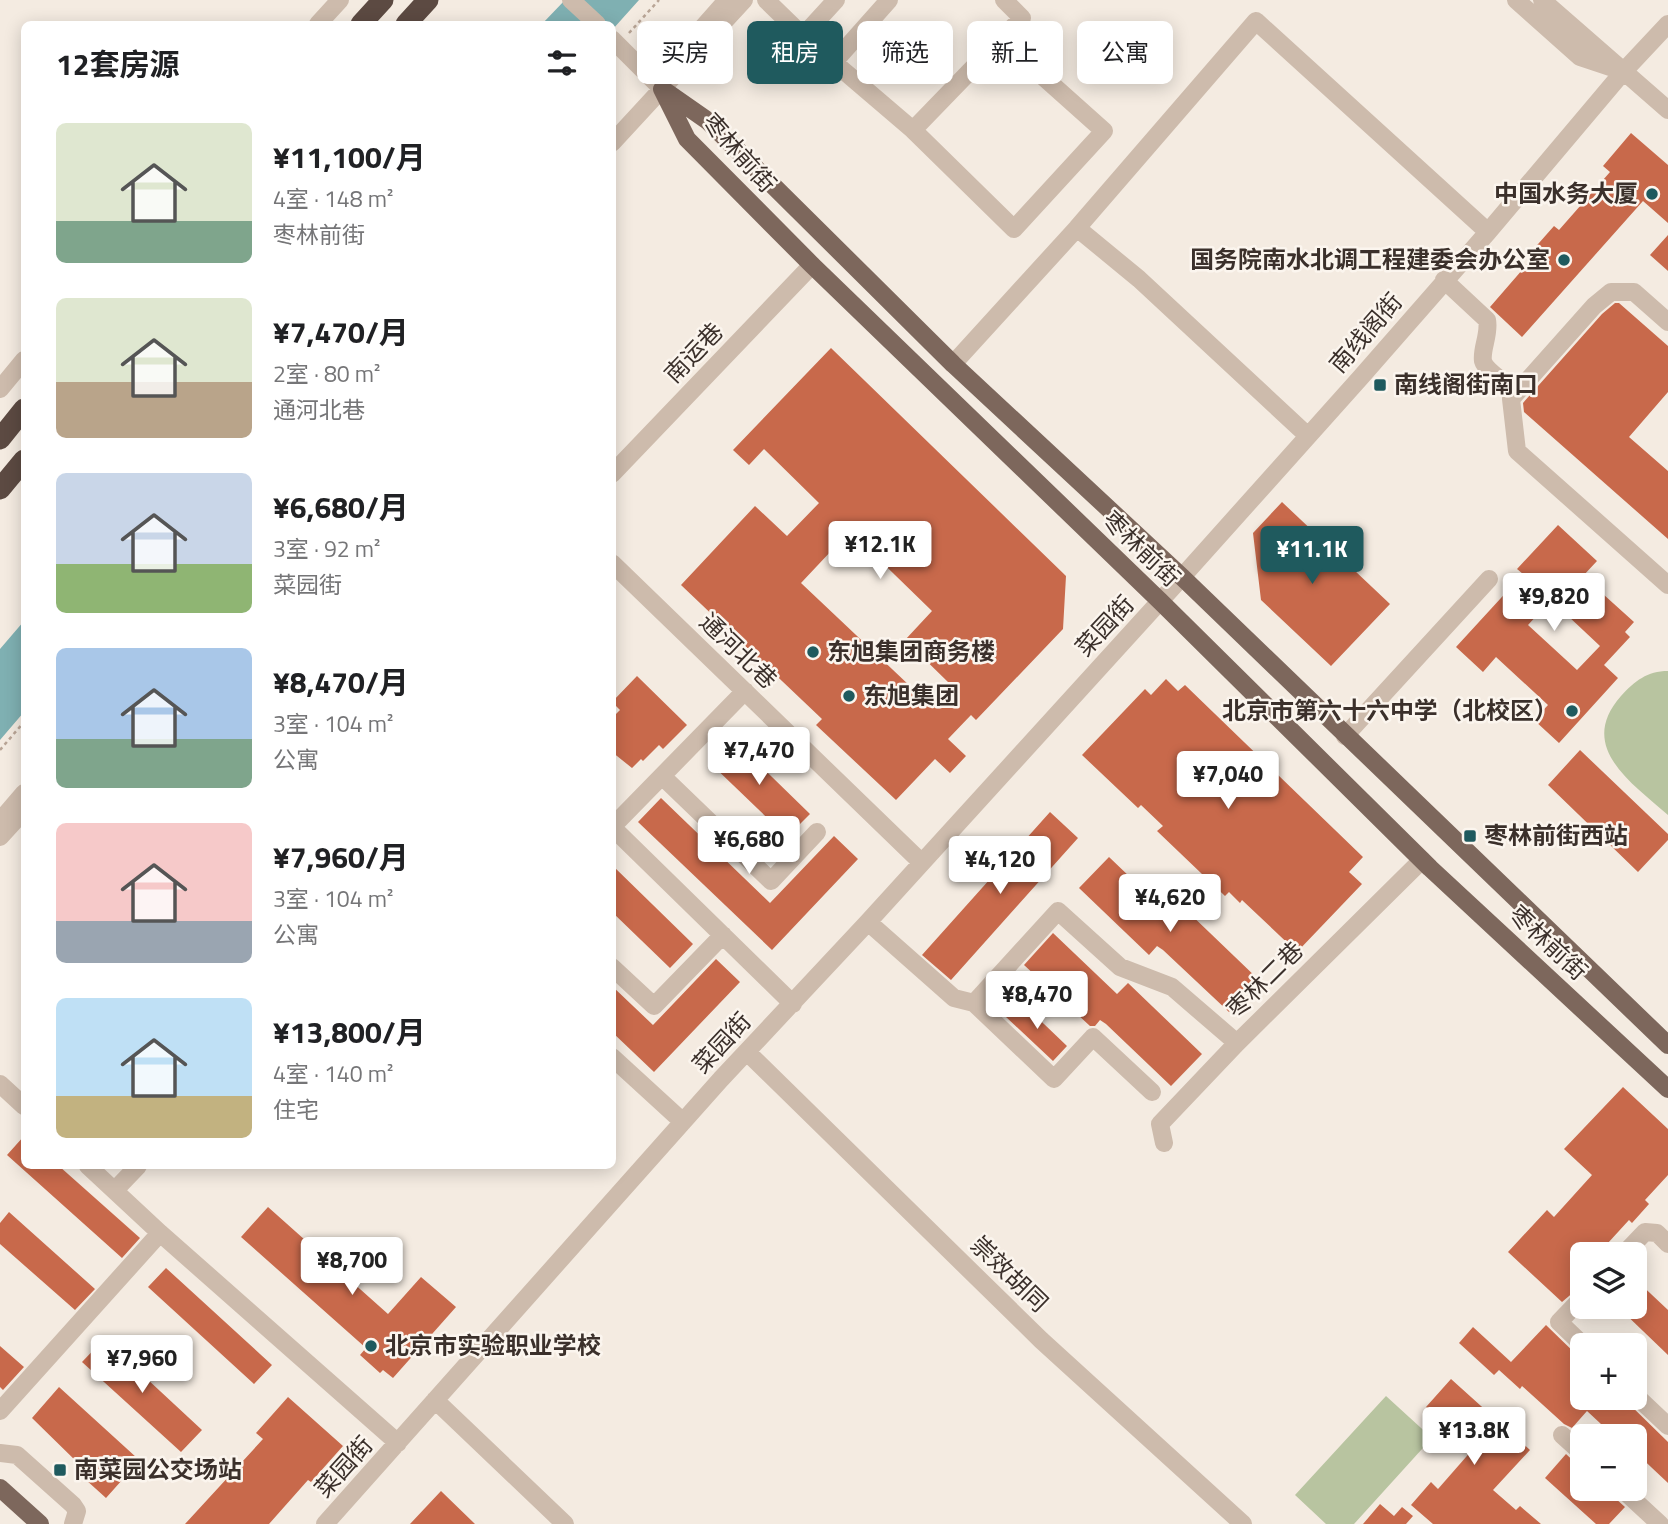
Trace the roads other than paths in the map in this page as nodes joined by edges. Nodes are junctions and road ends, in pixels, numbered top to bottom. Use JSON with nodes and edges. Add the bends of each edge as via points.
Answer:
{"nodes":[{"id":1,"x":340,"y":0,"type":"edge"},
{"id":2,"x":383,"y":0,"type":"edge"},
{"id":3,"x":428,"y":0,"type":"edge"},
{"id":4,"x":571,"y":0,"type":"edge"},
{"id":5,"x":727,"y":0,"type":"edge"},
{"id":6,"x":744,"y":0,"type":"edge"},
{"id":7,"x":766,"y":0,"type":"edge"},
{"id":8,"x":836,"y":0,"type":"edge"},
{"id":9,"x":889,"y":0,"type":"edge"},
{"id":10,"x":1004,"y":0,"type":"edge"},
{"id":11,"x":1516,"y":0,"type":"edge"},
{"id":12,"x":1542,"y":0,"type":"edge"},
{"id":13,"x":321,"y":21,"type":"edge"},
{"id":14,"x":364,"y":21,"type":"edge"},
{"id":15,"x":409,"y":21,"type":"edge"},
{"id":16,"x":594,"y":21,"type":"edge"},
{"id":17,"x":788,"y":21,"type":"edge"},
{"id":18,"x":817,"y":21,"type":"edge"},
{"id":19,"x":1019,"y":21,"type":"edge"},
{"id":20,"x":1668,"y":24,"type":"edge"},
{"id":21,"x":620,"y":45,"type":"edge"},
{"id":22,"x":843,"y":52,"type":"edge"},
{"id":23,"x":843,"y":71,"type":"edge"},
{"id":24,"x":1623,"y":72,"type":"junction"},
{"id":25,"x":967,"y":74,"type":"edge"},
{"id":26,"x":1051,"y":84,"type":"edge"},
{"id":27,"x":658,"y":85,"type":"junction"},
{"id":28,"x":1668,"y":110,"type":"edge"},
{"id":29,"x":616,"y":123,"type":"edge"},
{"id":30,"x":913,"y":130,"type":"junction"},
{"id":31,"x":616,"y":138,"type":"edge"},
{"id":32,"x":1077,"y":228,"type":"junction"},
{"id":33,"x":1488,"y":232,"type":"junction"},
{"id":34,"x":812,"y":265,"type":"junction"},
{"id":35,"x":1444,"y":280,"type":"junction"},
{"id":36,"x":1668,"y":322,"type":"edge"},
{"id":37,"x":21,"y":364,"type":"edge"},
{"id":38,"x":953,"y":364,"type":"junction"},
{"id":39,"x":0,"y":389,"type":"edge"},
{"id":40,"x":1517,"y":392,"type":"junction"},
{"id":41,"x":21,"y":414,"type":"edge"},
{"id":42,"x":1308,"y":436,"type":"junction"},
{"id":43,"x":0,"y":439,"type":"edge"},
{"id":44,"x":21,"y":464,"type":"edge"},
{"id":45,"x":616,"y":470,"type":"edge"},
{"id":46,"x":0,"y":489,"type":"edge"},
{"id":47,"x":616,"y":567,"type":"edge"},
{"id":48,"x":1182,"y":577,"type":"junction"},
{"id":49,"x":1489,"y":579,"type":"dead end"},
{"id":50,"x":1668,"y":585,"type":"edge"},
{"id":51,"x":1160,"y":601,"type":"junction"},
{"id":52,"x":745,"y":691,"type":"junction"},
{"id":53,"x":1345,"y":736,"type":"junction"},
{"id":54,"x":662,"y":776,"type":"junction"},
{"id":55,"x":21,"y":796,"type":"edge"},
{"id":56,"x":21,"y":813,"type":"edge"},
{"id":57,"x":0,"y":821,"type":"edge"},
{"id":58,"x":616,"y":823,"type":"edge"},
{"id":59,"x":616,"y":831,"type":"edge"},
{"id":60,"x":817,"y":832,"type":"dead end"},
{"id":61,"x":0,"y":837,"type":"edge"},
{"id":62,"x":1422,"y":860,"type":"junction"},
{"id":63,"x":921,"y":862,"type":"junction"},
{"id":64,"x":868,"y":922,"type":"junction"},
{"id":65,"x":723,"y":935,"type":"junction"},
{"id":66,"x":616,"y":971,"type":"edge"},
{"id":67,"x":974,"y":1003,"type":"junction"},
{"id":68,"x":793,"y":1004,"type":"junction"},
{"id":69,"x":1237,"y":1043,"type":"junction"},
{"id":70,"x":1668,"y":1045,"type":"edge"},
{"id":71,"x":747,"y":1052,"type":"junction"},
{"id":72,"x":616,"y":1061,"type":"edge"},
{"id":73,"x":0,"y":1084,"type":"edge"},
{"id":74,"x":1668,"y":1089,"type":"edge"},
{"id":75,"x":1152,"y":1092,"type":"dead end"},
{"id":76,"x":21,"y":1103,"type":"edge"},
{"id":77,"x":683,"y":1122,"type":"junction"},
{"id":78,"x":1164,"y":1143,"type":"dead end"},
{"id":79,"x":91,"y":1169,"type":"edge"},
{"id":80,"x":135,"y":1169,"type":"edge"},
{"id":81,"x":115,"y":1191,"type":"junction"},
{"id":82,"x":160,"y":1233,"type":"junction"},
{"id":83,"x":1635,"y":1242,"type":"edge"},
{"id":84,"x":1668,"y":1244,"type":"edge"},
{"id":85,"x":1570,"y":1311,"type":"edge"},
{"id":86,"x":1570,"y":1333,"type":"edge"},
{"id":87,"x":435,"y":1400,"type":"junction"},
{"id":88,"x":1647,"y":1406,"type":"edge"},
{"id":89,"x":0,"y":1411,"type":"edge"},
{"id":90,"x":1668,"y":1426,"type":"edge"},
{"id":91,"x":1562,"y":1435,"type":"dead end"},
{"id":92,"x":1570,"y":1442,"type":"edge"},
{"id":93,"x":398,"y":1443,"type":"junction"},
{"id":94,"x":0,"y":1453,"type":"edge"},
{"id":95,"x":0,"y":1488,"type":"edge"},
{"id":96,"x":1635,"y":1501,"type":"edge"},
{"id":97,"x":40,"y":1524,"type":"edge"},
{"id":98,"x":73,"y":1524,"type":"edge"},
{"id":99,"x":325,"y":1524,"type":"edge"},
{"id":100,"x":565,"y":1524,"type":"edge"},
{"id":101,"x":1243,"y":1524,"type":"edge"},
{"id":102,"x":1660,"y":1524,"type":"edge"}],
"edges":[{"from":1,"to":13,"type":"street"},
{"from":2,"to":14,"type":"highway"},
{"from":3,"to":15,"type":"highway"},
{"from":4,"to":16,"type":"street"},
{"from":5,"to":27,"type":"street"},
{"from":6,"to":27,"type":"street"},
{"from":7,"to":17,"type":"street"},
{"from":8,"to":18,"type":"street"},
{"from":9,"to":22,"type":"street"},
{"from":10,"to":19,"type":"street","via":[[1022,18]]},
{"from":11,"to":24,"type":"street","via":[[1580,57]]},
{"from":12,"to":24,"type":"street"},
{"from":20,"to":24,"type":"street","name":"南线阁街"},
{"from":21,"to":27,"type":"street"},
{"from":23,"to":30,"type":"street"},
{"from":24,"to":28,"type":"street"},
{"from":24,"to":33,"type":"street","name":"南线阁街"},
{"from":25,"to":30,"type":"street"},
{"from":26,"to":30,"type":"street","via":[[1104,131],[1014,229]]},
{"from":27,"to":29,"type":"street"},
{"from":27,"to":31,"type":"street"},
{"from":27,"to":34,"type":"main road","name":"枣林前街","via":[[687,139]]},
{"from":27,"to":38,"type":"main road","name":"枣林前街","via":[[708,121]]},
{"from":32,"to":33,"type":"street","via":[[1256,21]]},
{"from":32,"to":38,"type":"street"},
{"from":32,"to":42,"type":"street","via":[[1139,279]]},
{"from":33,"to":35,"type":"street","name":"南线阁街"},
{"from":34,"to":45,"type":"street","name":"南运巷"},
{"from":34,"to":51,"type":"main road","name":"枣林前街"},
{"from":35,"to":40,"type":"street","via":[[1487,320],[1483,360]]},
{"from":35,"to":42,"type":"street","name":"南线阁街"},
{"from":36,"to":40,"type":"street","via":[[1634,292],[1611,292]]},
{"from":37,"to":39,"type":"street"},
{"from":38,"to":48,"type":"main road","name":"枣林前街"},
{"from":40,"to":50,"type":"street","via":[[1511,399],[1517,451]]},
{"from":41,"to":43,"type":"highway"},
{"from":42,"to":48,"type":"street","name":"南线阁街"},
{"from":44,"to":46,"type":"highway"},
{"from":47,"to":52,"type":"street","name":"通河北巷"},
{"from":48,"to":51,"type":"street","name":"菜园街"},
{"from":48,"to":53,"type":"main road","name":"枣林前街"},
{"from":49,"to":53,"type":"street"},
{"from":51,"to":62,"type":"main road","name":"枣林前街"},
{"from":51,"to":63,"type":"street","name":"菜园街"},
{"from":52,"to":54,"type":"street"},
{"from":52,"to":63,"type":"street","name":"通河北巷"},
{"from":53,"to":70,"type":"main road","name":"枣林前街"},
{"from":54,"to":58,"type":"street"},
{"from":54,"to":60,"type":"street","via":[[771,881]]},
{"from":55,"to":57,"type":"street"},
{"from":56,"to":61,"type":"street"},
{"from":59,"to":65,"type":"street"},
{"from":62,"to":69,"type":"street","name":"枣林二巷"},
{"from":62,"to":74,"type":"main road","name":"枣林前街"},
{"from":63,"to":64,"type":"street","name":"菜园街"},
{"from":64,"to":67,"type":"street","via":[[954,998]]},
{"from":64,"to":68,"type":"street","name":"菜园街"},
{"from":65,"to":66,"type":"street","via":[[654,1006]]},
{"from":65,"to":68,"type":"street"},
{"from":67,"to":69,"type":"street","via":[[1058,911],[1120,967],[1172,987]]},
{"from":67,"to":75,"type":"street","via":[[1054,1079],[1093,1037]]},
{"from":68,"to":71,"type":"street","name":"菜园街"},
{"from":69,"to":78,"type":"street","name":"枣林二巷","via":[[1160,1124]]},
{"from":71,"to":77,"type":"street","name":"菜园街"},
{"from":71,"to":101,"type":"street","name":"崇效胡同","via":[[1041,1339]]},
{"from":72,"to":77,"type":"street"},
{"from":73,"to":76,"type":"street"},
{"from":77,"to":87,"type":"street","name":"菜园街"},
{"from":79,"to":81,"type":"street"},
{"from":80,"to":81,"type":"street"},
{"from":81,"to":82,"type":"street"},
{"from":82,"to":89,"type":"street"},
{"from":82,"to":93,"type":"street"},
{"from":83,"to":84,"type":"street","via":[[1645,1232],[1657,1233]]},
{"from":85,"to":86,"type":"street","via":[[1559,1322]]},
{"from":87,"to":93,"type":"street","name":"菜园街"},
{"from":87,"to":100,"type":"street"},
{"from":88,"to":90,"type":"street"},
{"from":91,"to":92,"type":"street"},
{"from":93,"to":99,"type":"street","name":"菜园街"},
{"from":94,"to":98,"type":"street","via":[[17,1455],[73,1505],[77,1511]]},
{"from":95,"to":97,"type":"main road"},
{"from":96,"to":102,"type":"street"}]}
